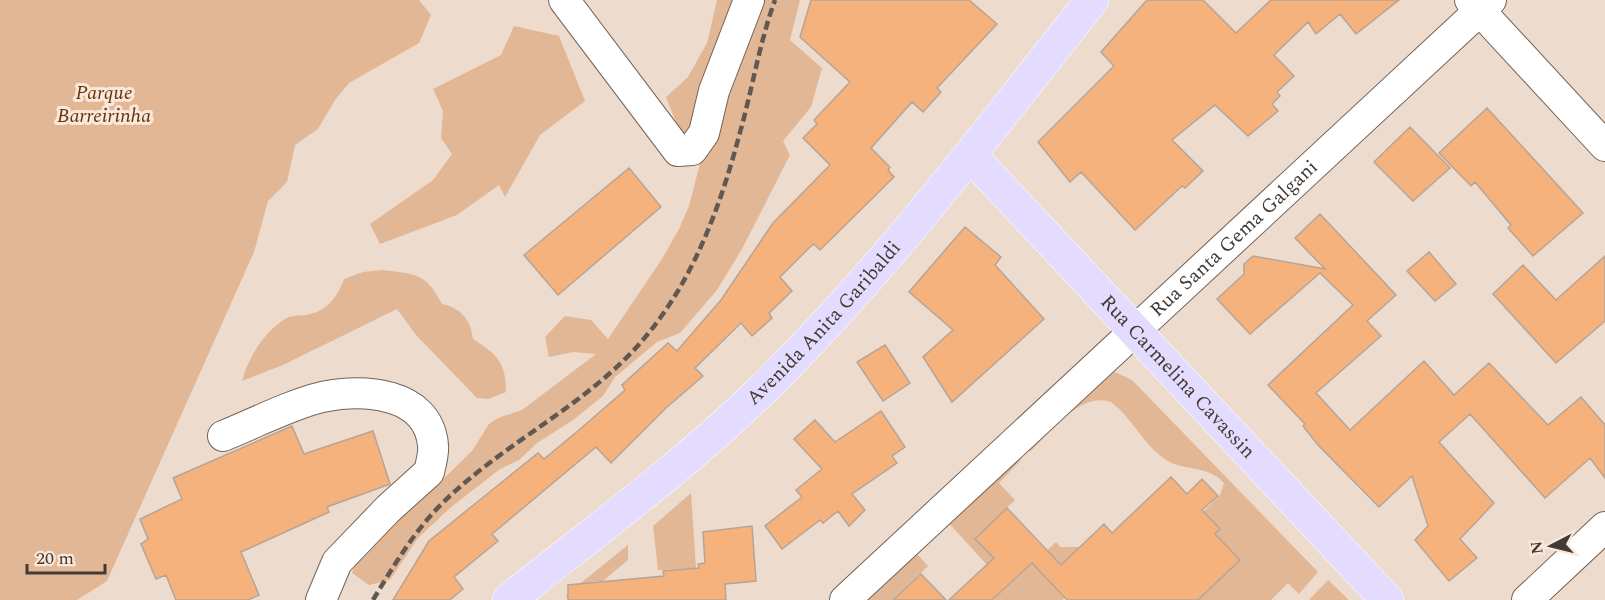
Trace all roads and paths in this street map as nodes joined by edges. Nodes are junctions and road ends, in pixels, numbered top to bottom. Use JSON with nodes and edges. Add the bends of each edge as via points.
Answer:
{"nodes":[{"id":1,"x":564,"y":0,"type":"edge"},
{"id":2,"x":748,"y":0,"type":"edge"},
{"id":3,"x":1092,"y":0,"type":"edge"},
{"id":4,"x":1480,"y":4,"type":"edge"},
{"id":5,"x":1605,"y":146,"type":"edge"},
{"id":6,"x":970,"y":155,"type":"junction"},
{"id":7,"x":1135,"y":331,"type":"junction"},
{"id":8,"x":223,"y":436,"type":"dead end"},
{"id":9,"x":1605,"y":527,"type":"edge"},
{"id":10,"x":324,"y":593,"type":"edge"},
{"id":11,"x":509,"y":600,"type":"edge"},
{"id":12,"x":845,"y":600,"type":"edge"},
{"id":13,"x":1387,"y":600,"type":"edge"},
{"id":14,"x":1527,"y":600,"type":"edge"}],
"edges":[{"from":1,"to":2,"type":"street","via":[[678,151],[692,150],[704,133],[714,91]]},
{"from":3,"to":6,"type":"main road","name":"Avenida Anita Garibaldi"},
{"from":4,"to":5,"type":"street"},
{"from":4,"to":7,"type":"street","name":"Rua Santa Gema Galgani"},
{"from":6,"to":7,"type":"main road","name":"Rua Carmelina Cavassin"},
{"from":6,"to":11,"type":"main road","name":"Avenida Anita Garibaldi","via":[[853,296],[759,393],[696,450]]},
{"from":7,"to":12,"type":"street","name":"Rua Santa Gema Galgani"},
{"from":7,"to":13,"type":"main road","name":"Rua Carmelina Cavassin"},
{"from":8,"to":10,"type":"street","via":[[320,398],[369,392],[401,401],[424,419],[434,445],[429,472],[337,562]]},
{"from":9,"to":14,"type":"street"}]}
